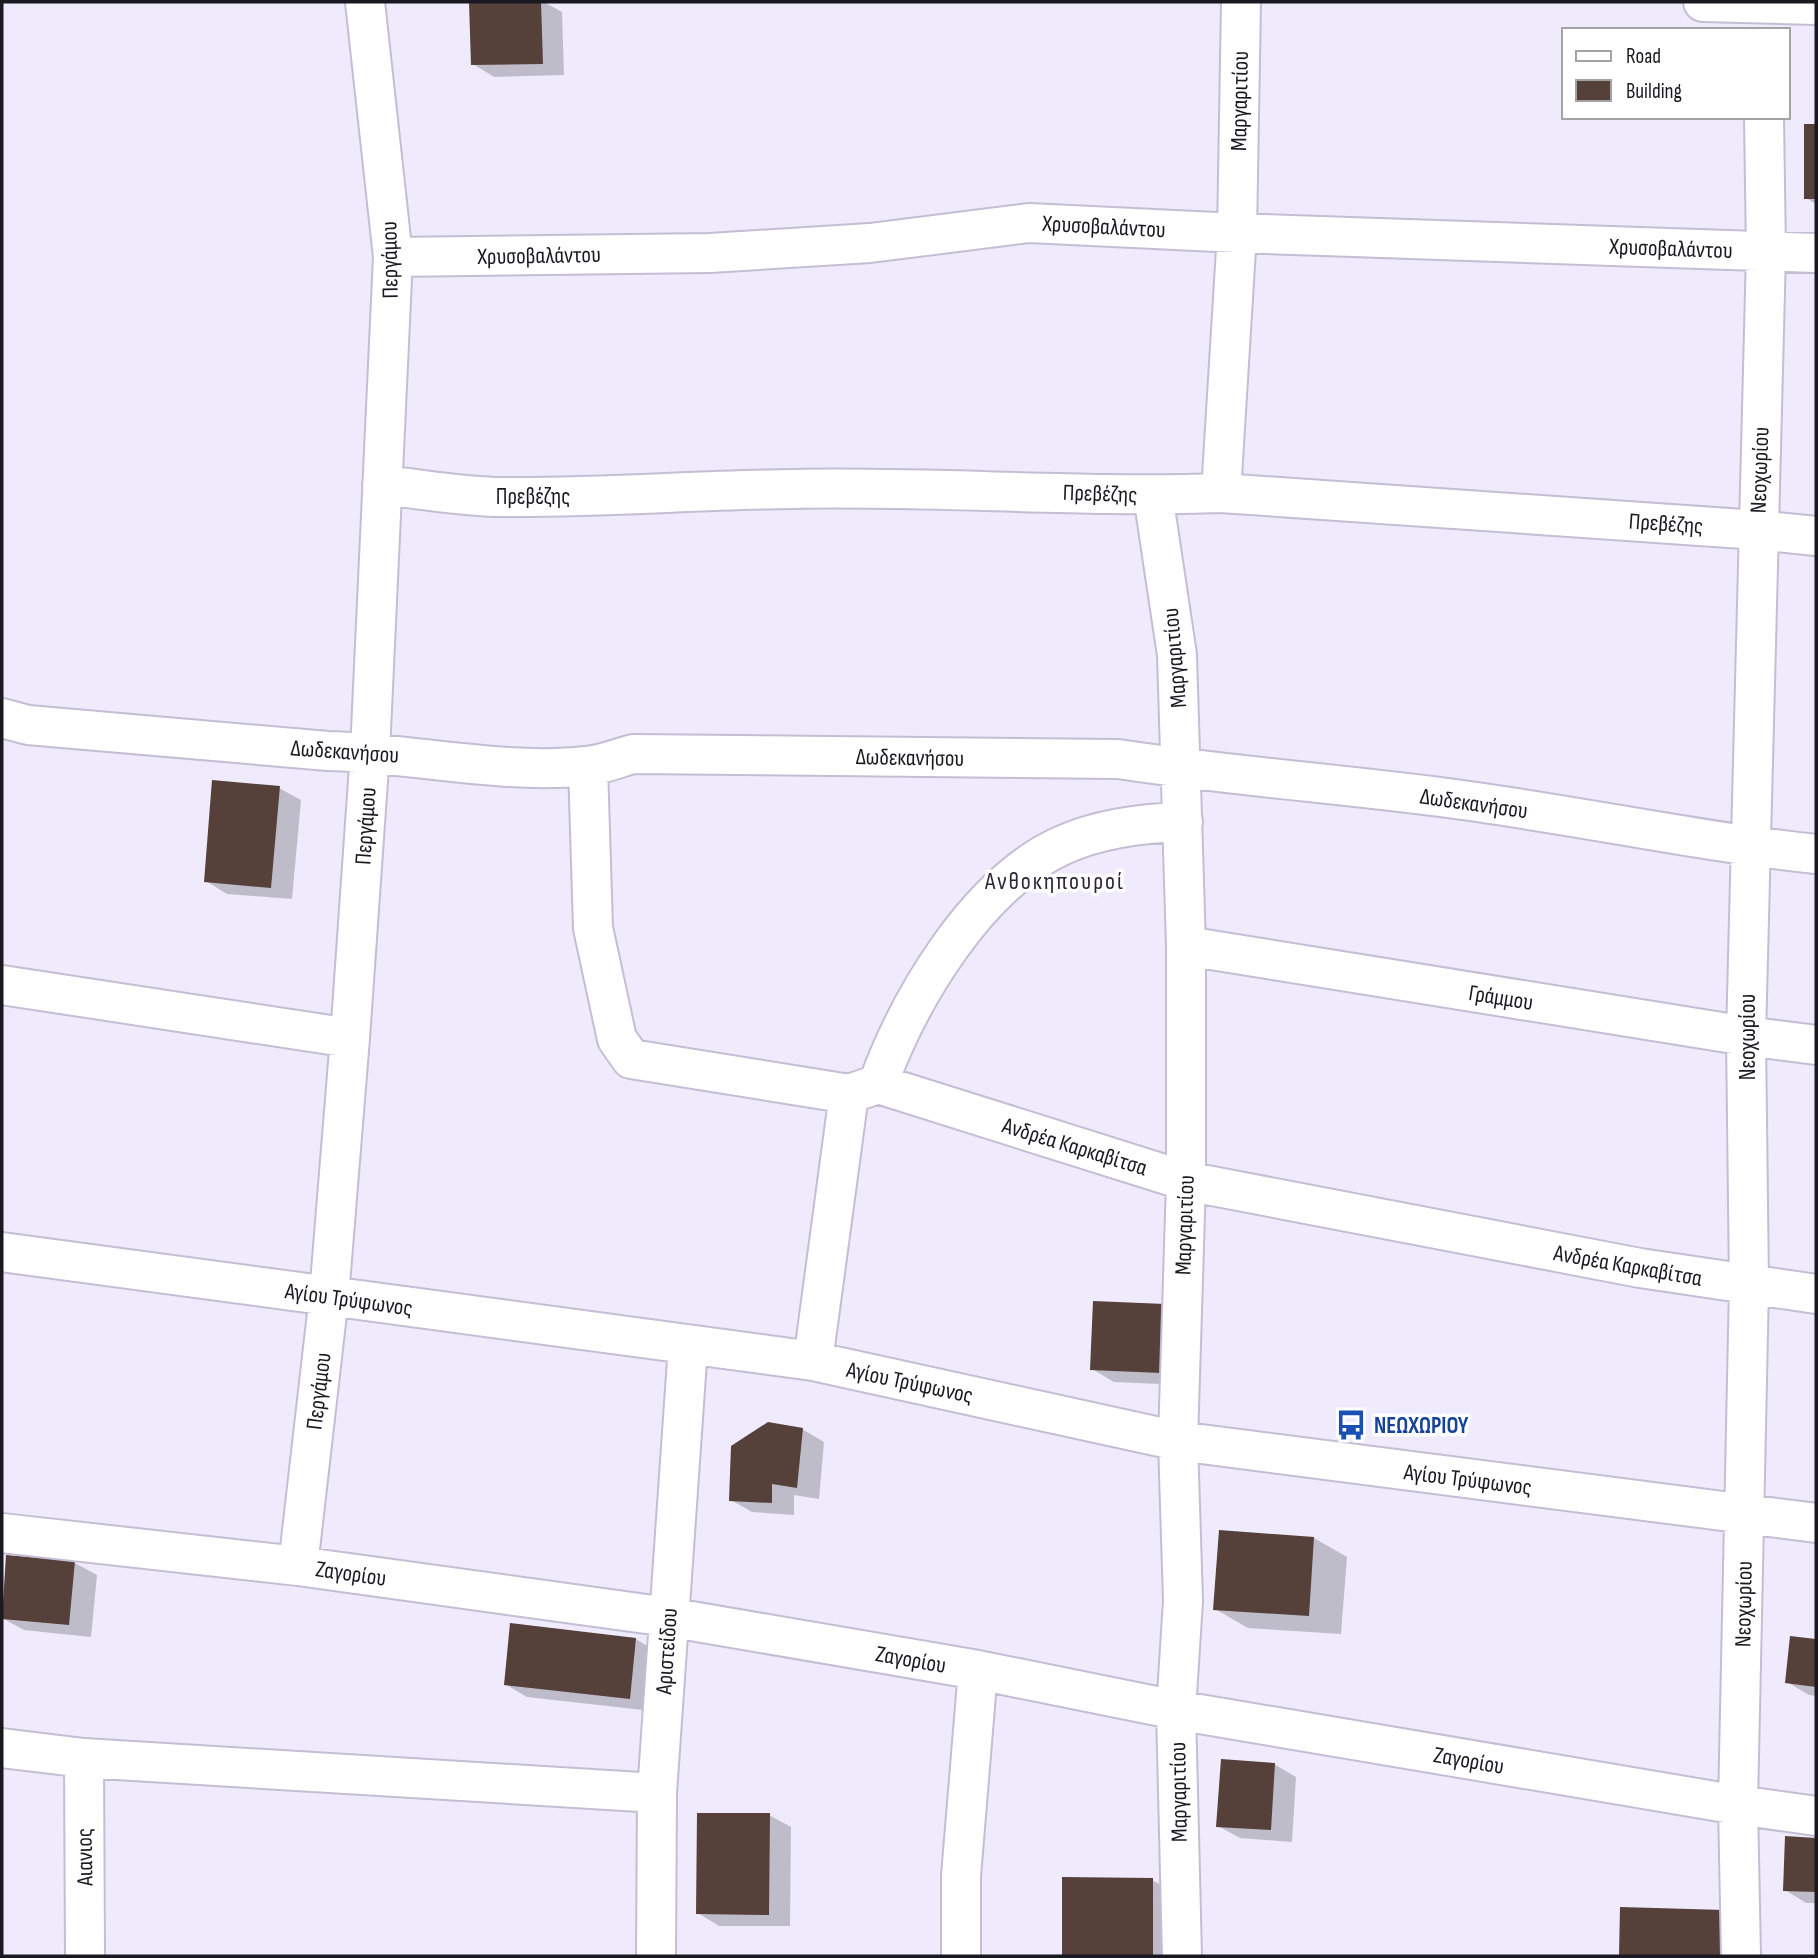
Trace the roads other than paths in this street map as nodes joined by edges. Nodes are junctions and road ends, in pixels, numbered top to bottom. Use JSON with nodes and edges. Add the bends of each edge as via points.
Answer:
{"nodes":[{"id":1,"x":365,"y":2,"type":"edge"},
{"id":2,"x":1241,"y":2,"type":"edge"},
{"id":3,"x":1703,"y":2,"type":"edge"},
{"id":4,"x":1816,"y":5,"type":"edge"},
{"id":5,"x":1766,"y":12,"type":"edge"},
{"id":6,"x":1764,"y":119,"type":"edge"},
{"id":7,"x":1237,"y":233,"type":"junction"},
{"id":8,"x":1766,"y":251,"type":"junction"},
{"id":9,"x":1816,"y":253,"type":"edge"},
{"id":10,"x":393,"y":257,"type":"junction"},
{"id":11,"x":382,"y":485,"type":"junction"},
{"id":12,"x":1222,"y":493,"type":"junction"},
{"id":13,"x":1153,"y":495,"type":"junction"},
{"id":14,"x":1758,"y":530,"type":"junction"},
{"id":15,"x":1816,"y":536,"type":"edge"},
{"id":16,"x":2,"y":718,"type":"edge"},
{"id":17,"x":370,"y":752,"type":"junction"},
{"id":18,"x":588,"y":766,"type":"junction"},
{"id":19,"x":1181,"y":769,"type":"junction"},
{"id":20,"x":1182,"y":822,"type":"junction"},
{"id":21,"x":1750,"y":847,"type":"junction"},
{"id":22,"x":1816,"y":854,"type":"edge"},
{"id":23,"x":1186,"y":946,"type":"junction"},
{"id":24,"x":2,"y":985,"type":"edge"},
{"id":25,"x":1746,"y":1036,"type":"junction"},
{"id":26,"x":350,"y":1038,"type":"junction"},
{"id":27,"x":1816,"y":1045,"type":"edge"},
{"id":28,"x":864,"y":1089,"type":"junction"},
{"id":29,"x":1186,"y":1181,"type":"junction"},
{"id":30,"x":2,"y":1252,"type":"edge"},
{"id":31,"x":1749,"y":1285,"type":"junction"},
{"id":32,"x":1816,"y":1294,"type":"edge"},
{"id":33,"x":329,"y":1296,"type":"junction"},
{"id":34,"x":688,"y":1346,"type":"junction"},
{"id":35,"x":813,"y":1361,"type":"junction"},
{"id":36,"x":1178,"y":1441,"type":"junction"},
{"id":37,"x":1745,"y":1515,"type":"junction"},
{"id":38,"x":1816,"y":1523,"type":"edge"},
{"id":39,"x":2,"y":1533,"type":"edge"},
{"id":40,"x":298,"y":1566,"type":"junction"},
{"id":41,"x":668,"y":1617,"type":"junction"},
{"id":42,"x":978,"y":1671,"type":"junction"},
{"id":43,"x":1176,"y":1710,"type":"junction"},
{"id":44,"x":2,"y":1748,"type":"edge"},
{"id":45,"x":83,"y":1758,"type":"junction"},
{"id":46,"x":657,"y":1793,"type":"junction"},
{"id":47,"x":1738,"y":1805,"type":"junction"},
{"id":48,"x":1816,"y":1816,"type":"edge"},
{"id":49,"x":85,"y":1956,"type":"edge"},
{"id":50,"x":656,"y":1956,"type":"edge"},
{"id":51,"x":961,"y":1956,"type":"edge"},
{"id":52,"x":1182,"y":1956,"type":"edge"},
{"id":53,"x":1741,"y":1956,"type":"edge"}],
"edges":[{"from":1,"to":10,"type":"street","name":"Περγάμου"},
{"from":2,"to":7,"type":"street","name":"Μαργαριτίου"},
{"from":3,"to":5,"type":"street"},
{"from":4,"to":5,"type":"street"},
{"from":6,"to":8,"type":"street","name":"Νεοχωρίου"},
{"from":7,"to":8,"type":"street","name":"Χρυσοβαλάντου"},
{"from":7,"to":10,"type":"street","name":"Χρυσοβαλάντου","via":[[1029,223],[870,243],[723,252]]},
{"from":7,"to":12,"type":"street","name":"Μαργαριτίου"},
{"from":8,"to":9,"type":"street","name":"Χρυσοβαλάντου"},
{"from":8,"to":14,"type":"street","name":"Νεοχωρίου"},
{"from":10,"to":11,"type":"street","name":"Περγάμου"},
{"from":11,"to":13,"type":"street","name":"Πρεβέζης","via":[[500,497],[794,489]]},
{"from":11,"to":17,"type":"street","name":"Περγάμου"},
{"from":12,"to":13,"type":"street","name":"Πρεβέζης"},
{"from":12,"to":14,"type":"street","name":"Πρεβέζης"},
{"from":13,"to":19,"type":"street","name":"Μαργαριτίου","via":[[1177,655]]},
{"from":14,"to":15,"type":"street","name":"Πρεβέζης"},
{"from":14,"to":21,"type":"street","name":"Νεοχωρίου"},
{"from":16,"to":17,"type":"street","name":"Δωδεκανήσου","via":[[28,725]]},
{"from":17,"to":18,"type":"street","name":"Δωδεκανήσου","via":[[520,767]]},
{"from":17,"to":26,"type":"street","name":"Περγάμου"},
{"from":18,"to":19,"type":"street","name":"Δωδεκανήσου","via":[[634,754],[1118,759]]},
{"from":18,"to":28,"type":"street","name":"Ανδρέα Καρκαβίτσα","via":[[593,928],[617,1039],[624,1052],[631,1059]]},
{"from":19,"to":20,"type":"street","name":"Μαργαριτίου"},
{"from":19,"to":21,"type":"street","name":"Δωδεκανήσου","via":[[1455,799]]},
{"from":20,"to":23,"type":"street","name":"Μαργαριτίου"},
{"from":20,"to":28,"type":"street","via":[[1141,823],[1085,836],[1018,872],[991,896],[941,961]]},
{"from":21,"to":22,"type":"street","name":"Δωδεκανήσου"},
{"from":21,"to":25,"type":"street","name":"Νεοχωρίου"},
{"from":23,"to":25,"type":"street","name":"Γράμμου"},
{"from":23,"to":29,"type":"street","name":"Μαργαριτίου"},
{"from":24,"to":26,"type":"street"},
{"from":25,"to":27,"type":"street","name":"Γράμμου"},
{"from":25,"to":31,"type":"street","name":"Νεοχωρίου"},
{"from":26,"to":33,"type":"street","name":"Περγάμου"},
{"from":28,"to":29,"type":"street","name":"Ανδρέα Καρκαβίτσα"},
{"from":28,"to":35,"type":"street"},
{"from":29,"to":31,"type":"street","name":"Ανδρέα Καρκαβίτσα"},
{"from":29,"to":36,"type":"street","name":"Μαργαριτίου"},
{"from":30,"to":33,"type":"street","name":"Αγίου Τρύφωνος"},
{"from":31,"to":32,"type":"street","name":"Ανδρέα Καρκαβίτσα"},
{"from":31,"to":37,"type":"street","name":"Νεοχωρίου"},
{"from":33,"to":34,"type":"street","name":"Αγίου Τρύφωνος"},
{"from":33,"to":40,"type":"street","name":"Περγάμου"},
{"from":34,"to":35,"type":"street","name":"Αγίου Τρύφωνος"},
{"from":34,"to":41,"type":"street","name":"Αριστείδου"},
{"from":35,"to":36,"type":"street","name":"Αγίου Τρύφωνος"},
{"from":36,"to":37,"type":"street","name":"Αγίου Τρύφωνος"},
{"from":36,"to":43,"type":"street","name":"Μαργαριτίου","via":[[1183,1601]]},
{"from":37,"to":38,"type":"street","name":"Αγίου Τρύφωνος"},
{"from":37,"to":47,"type":"street","name":"Νεοχωρίου"},
{"from":39,"to":40,"type":"street","name":"Ζαγορίου"},
{"from":40,"to":41,"type":"street","name":"Ζαγορίου"},
{"from":41,"to":42,"type":"street","name":"Ζαγορίου"},
{"from":41,"to":46,"type":"street","name":"Αριστείδου"},
{"from":42,"to":43,"type":"street","name":"Ζαγορίου"},
{"from":42,"to":51,"type":"street","via":[[961,1876]]},
{"from":43,"to":47,"type":"street","name":"Ζαγορίου"},
{"from":43,"to":52,"type":"street","name":"Μαργαριτίου"},
{"from":44,"to":45,"type":"street"},
{"from":45,"to":46,"type":"street"},
{"from":45,"to":49,"type":"street","name":"Αιανιος"},
{"from":46,"to":50,"type":"street","name":"Αριστείδου"},
{"from":47,"to":48,"type":"street","name":"Ζαγορίου"},
{"from":47,"to":53,"type":"street","name":"Νεοχωρίου"}]}
